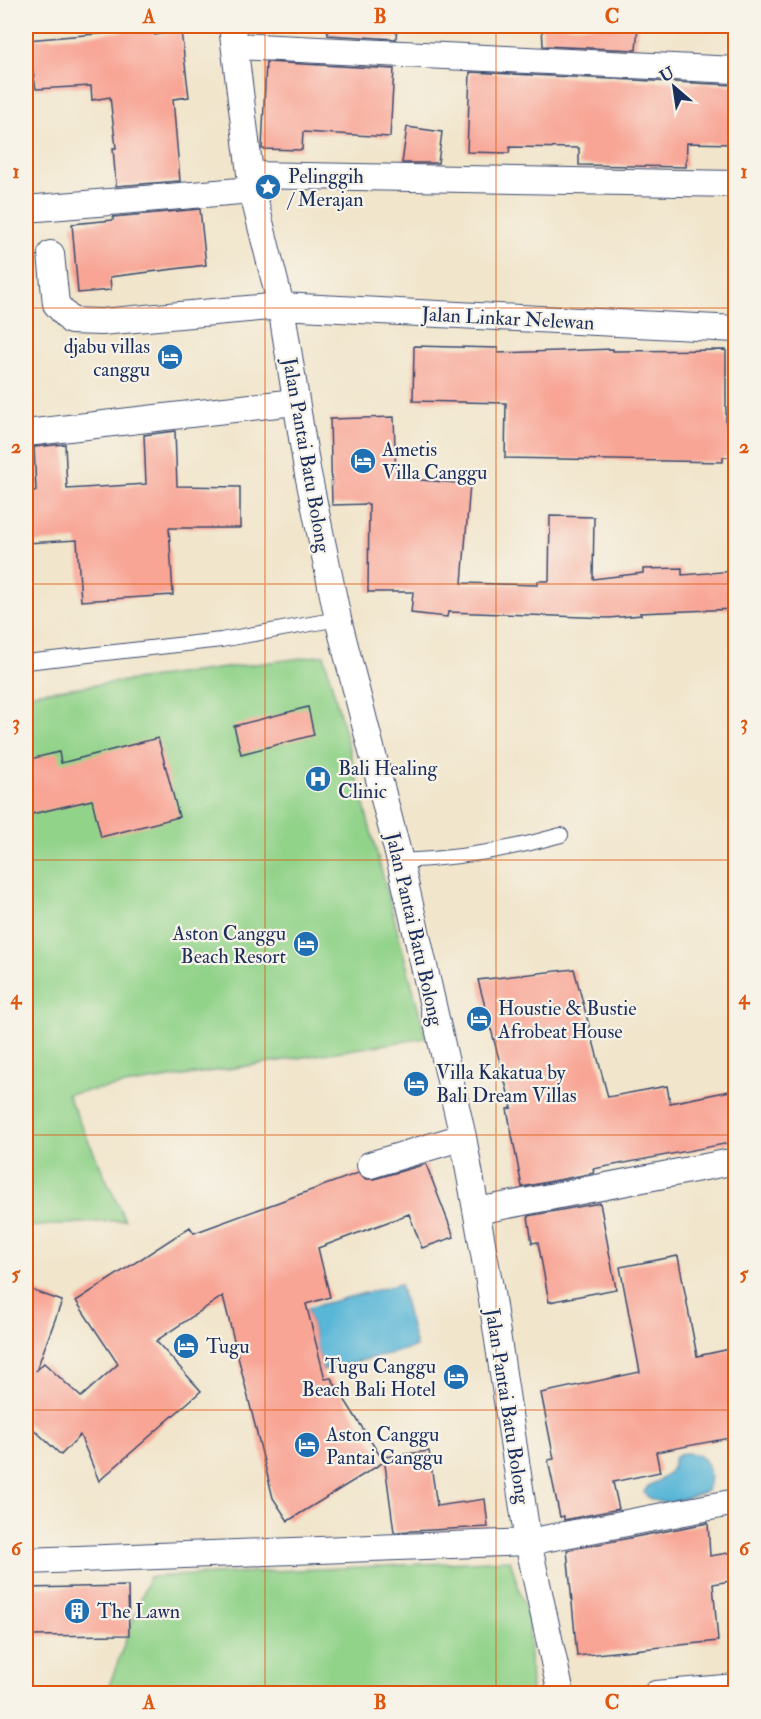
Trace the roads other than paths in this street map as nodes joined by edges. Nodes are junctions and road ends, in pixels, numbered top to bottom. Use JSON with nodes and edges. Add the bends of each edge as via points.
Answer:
{"nodes":[{"id":1,"x":233,"y":36,"type":"edge"},
{"id":2,"x":735,"y":70,"type":"edge"},
{"id":3,"x":251,"y":183,"type":"junction"},
{"id":4,"x":735,"y":184,"type":"edge"},
{"id":5,"x":26,"y":209,"type":"edge"},
{"id":6,"x":51,"y":254,"type":"dead end"},
{"id":7,"x":281,"y":306,"type":"junction"},
{"id":8,"x":735,"y":329,"type":"edge"},
{"id":9,"x":295,"y":402,"type":"junction"},
{"id":10,"x":26,"y":433,"type":"edge"},
{"id":11,"x":338,"y":619,"type":"junction"},
{"id":12,"x":26,"y":662,"type":"edge"},
{"id":13,"x":561,"y":835,"type":"dead end"},
{"id":14,"x":400,"y":861,"type":"junction"},
{"id":15,"x":463,"y":1137,"type":"junction"},
{"id":16,"x":735,"y":1161,"type":"edge"},
{"id":17,"x":370,"y":1165,"type":"dead end"},
{"id":18,"x":477,"y":1210,"type":"junction"},
{"id":19,"x":735,"y":1502,"type":"edge"},
{"id":20,"x":528,"y":1542,"type":"junction"},
{"id":21,"x":26,"y":1561,"type":"edge"},
{"id":22,"x":735,"y":1687,"type":"edge"},
{"id":23,"x":561,"y":1694,"type":"edge"},
{"id":24,"x":656,"y":1694,"type":"edge"}],
"edges":[{"from":1,"to":2,"type":"street"},
{"from":1,"to":3,"type":"street","name":"Jalan Pantai Batu Bolong"},
{"from":3,"to":4,"type":"street"},
{"from":3,"to":5,"type":"street"},
{"from":3,"to":7,"type":"street","name":"Jalan Pantai Batu Bolong"},
{"from":6,"to":7,"type":"street","name":"Jalan Linkar Nelewan","via":[[56,304],[72,321],[101,322]]},
{"from":7,"to":8,"type":"street","name":"Jalan Linkar Nelewan"},
{"from":7,"to":9,"type":"street","name":"Jalan Pantai Batu Bolong"},
{"from":9,"to":10,"type":"street"},
{"from":9,"to":11,"type":"street","name":"Jalan Pantai Batu Bolong"},
{"from":11,"to":12,"type":"lane","via":[[220,640]]},
{"from":11,"to":14,"type":"street","name":"Jalan Pantai Batu Bolong"},
{"from":13,"to":14,"type":"lane","via":[[524,846]]},
{"from":14,"to":15,"type":"street","name":"Jalan Pantai Batu Bolong"},
{"from":15,"to":17,"type":"street"},
{"from":15,"to":18,"type":"street","name":"Jalan Pantai Batu Bolong"},
{"from":16,"to":18,"type":"street"},
{"from":18,"to":20,"type":"street","name":"Jalan Pantai Batu Bolong"},
{"from":19,"to":20,"type":"street"},
{"from":20,"to":21,"type":"street"},
{"from":20,"to":23,"type":"street","name":"Jalan Pantai Batu Bolong"},
{"from":22,"to":24,"type":"street"}]}
